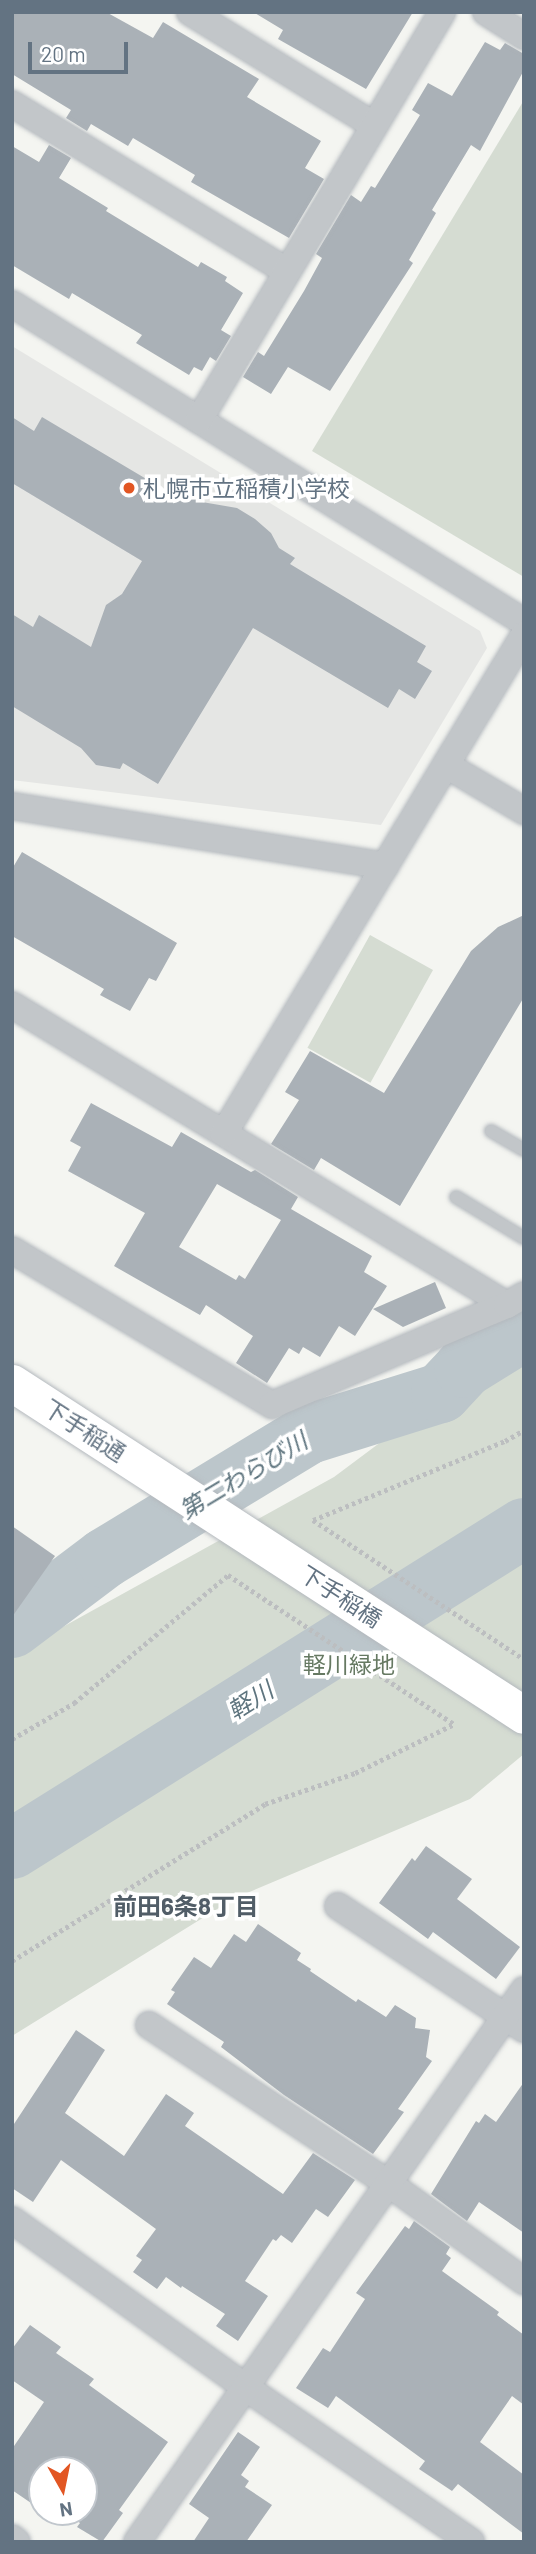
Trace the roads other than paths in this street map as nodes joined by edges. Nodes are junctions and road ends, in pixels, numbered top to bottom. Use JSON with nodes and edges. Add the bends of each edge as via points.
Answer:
{"nodes":[{"id":1,"x":190,"y":12,"type":"edge"},
{"id":2,"x":442,"y":12,"type":"edge"},
{"id":3,"x":485,"y":12,"type":"edge"},
{"id":4,"x":524,"y":36,"type":"edge"},
{"id":5,"x":12,"y":104,"type":"edge"},
{"id":6,"x":374,"y":125,"type":"junction"},
{"id":7,"x":288,"y":271,"type":"junction"},
{"id":8,"x":12,"y":304,"type":"edge"},
{"id":9,"x":199,"y":420,"type":"junction"},
{"id":10,"x":524,"y":622,"type":"edge"},
{"id":11,"x":524,"y":635,"type":"edge"},
{"id":12,"x":446,"y":765,"type":"junction"},
{"id":13,"x":12,"y":806,"type":"edge"},
{"id":14,"x":524,"y":811,"type":"edge"},
{"id":15,"x":385,"y":866,"type":"junction"},
{"id":16,"x":12,"y":1005,"type":"edge"},
{"id":17,"x":491,"y":1131,"type":"dead end"},
{"id":18,"x":224,"y":1133,"type":"junction"},
{"id":19,"x":524,"y":1150,"type":"edge"},
{"id":20,"x":456,"y":1197,"type":"dead end"},
{"id":21,"x":524,"y":1238,"type":"edge"},
{"id":22,"x":12,"y":1250,"type":"edge"},
{"id":23,"x":516,"y":1300,"type":"edge"},
{"id":24,"x":12,"y":1383,"type":"edge"},
{"id":25,"x":158,"y":1478,"type":"joint"},
{"id":26,"x":524,"y":1715,"type":"edge"},
{"id":27,"x":338,"y":1906,"type":"dead end"},
{"id":28,"x":524,"y":1990,"type":"edge"},
{"id":29,"x":514,"y":2023,"type":"edge"},
{"id":30,"x":149,"y":2025,"type":"dead end"},
{"id":31,"x":388,"y":2183,"type":"junction"},
{"id":32,"x":12,"y":2220,"type":"edge"},
{"id":33,"x":524,"y":2281,"type":"edge"},
{"id":34,"x":245,"y":2387,"type":"junction"},
{"id":35,"x":12,"y":2538,"type":"edge"},
{"id":36,"x":17,"y":2542,"type":"edge"},
{"id":37,"x":137,"y":2542,"type":"edge"},
{"id":38,"x":471,"y":2542,"type":"edge"}],
"edges":[{"from":1,"to":6,"type":"street"},
{"from":2,"to":6,"type":"street"},
{"from":3,"to":4,"type":"street"},
{"from":5,"to":7,"type":"street"},
{"from":6,"to":7,"type":"street"},
{"from":7,"to":9,"type":"street"},
{"from":8,"to":9,"type":"street"},
{"from":9,"to":10,"type":"street"},
{"from":11,"to":12,"type":"street"},
{"from":12,"to":14,"type":"street"},
{"from":12,"to":15,"type":"street"},
{"from":13,"to":15,"type":"street"},
{"from":15,"to":18,"type":"street"},
{"from":16,"to":18,"type":"street"},
{"from":17,"to":19,"type":"lane"},
{"from":18,"to":23,"type":"street"},
{"from":20,"to":21,"type":"lane"},
{"from":22,"to":23,"type":"street","via":[[272,1405]]},
{"from":24,"to":25,"type":"main road","name":"下手稲通"},
{"from":25,"to":26,"type":"main road","name":"下手稲橋"},
{"from":27,"to":29,"type":"street"},
{"from":28,"to":29,"type":"street"},
{"from":29,"to":31,"type":"street"},
{"from":30,"to":31,"type":"street"},
{"from":31,"to":33,"type":"street"},
{"from":31,"to":34,"type":"street"},
{"from":32,"to":34,"type":"street"},
{"from":34,"to":37,"type":"street"},
{"from":34,"to":38,"type":"street"},
{"from":35,"to":36,"type":"street"}]}
